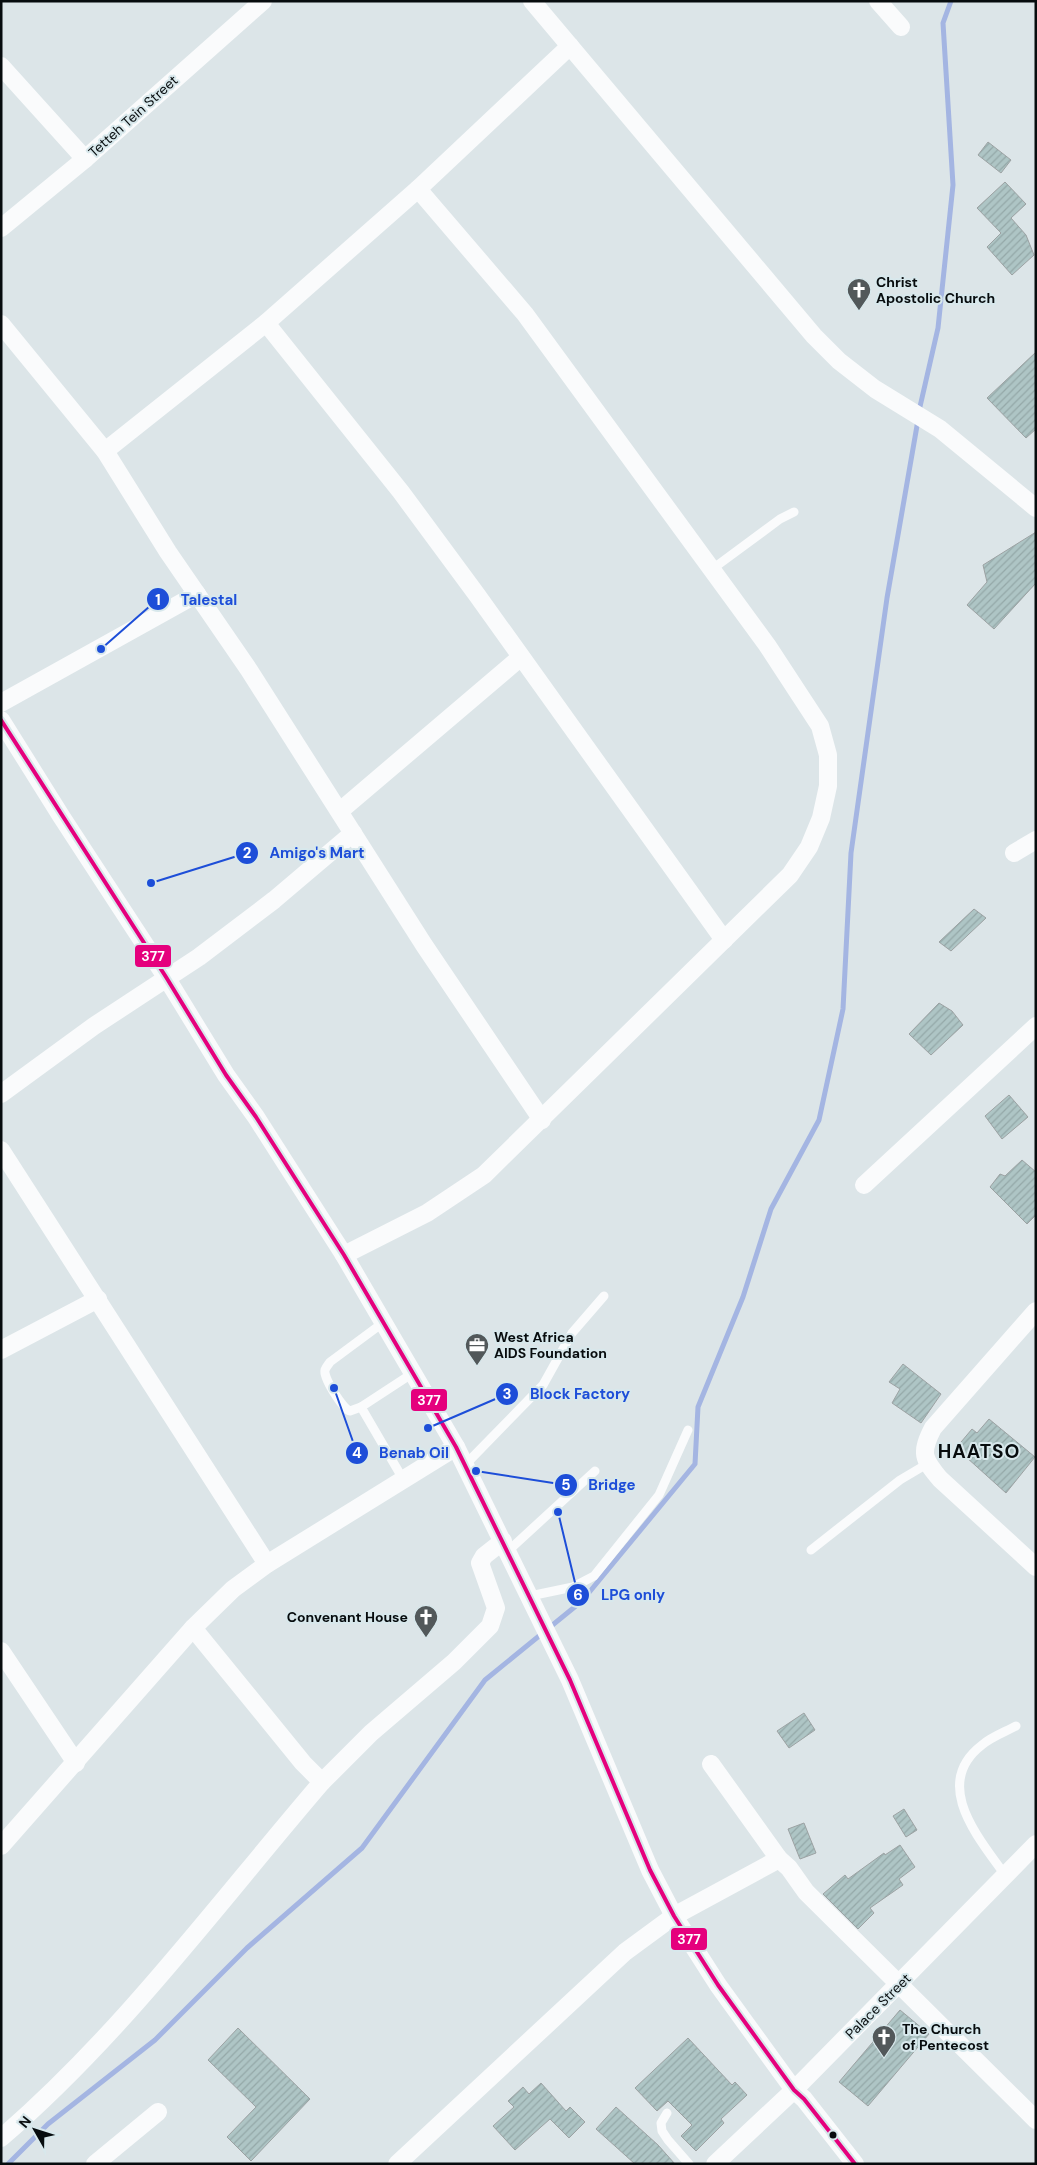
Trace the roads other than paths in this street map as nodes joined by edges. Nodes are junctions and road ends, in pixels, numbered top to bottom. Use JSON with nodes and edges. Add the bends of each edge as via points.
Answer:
{"nodes":[{"id":1,"x":262,"y":1,"type":"edge"},
{"id":2,"x":532,"y":1,"type":"edge"},
{"id":3,"x":878,"y":1,"type":"edge"},
{"id":4,"x":902,"y":27,"type":"dead end"},
{"id":5,"x":570,"y":46,"type":"junction"},
{"id":6,"x":1,"y":66,"type":"edge"},
{"id":7,"x":85,"y":159,"type":"junction"},
{"id":8,"x":418,"y":189,"type":"junction"},
{"id":9,"x":1,"y":228,"type":"edge"},
{"id":10,"x":266,"y":323,"type":"junction"},
{"id":11,"x":1,"y":324,"type":"edge"},
{"id":12,"x":105,"y":451,"type":"junction"},
{"id":13,"x":1036,"y":508,"type":"edge"},
{"id":14,"x":794,"y":512,"type":"dead end"},
{"id":15,"x":711,"y":570,"type":"junction"},
{"id":16,"x":197,"y":594,"type":"junction"},
{"id":17,"x":521,"y":657,"type":"junction"},
{"id":18,"x":1,"y":703,"type":"edge"},
{"id":19,"x":1,"y":720,"type":"edge"},
{"id":20,"x":340,"y":811,"type":"junction"},
{"id":21,"x":353,"y":833,"type":"junction"},
{"id":22,"x":1036,"y":840,"type":"edge"},
{"id":23,"x":1014,"y":853,"type":"dead end"},
{"id":24,"x":724,"y":940,"type":"junction"},
{"id":25,"x":166,"y":977,"type":"junction"},
{"id":26,"x":1036,"y":1026,"type":"edge"},
{"id":27,"x":1,"y":1094,"type":"edge"},
{"id":28,"x":542,"y":1120,"type":"junction"},
{"id":29,"x":1,"y":1150,"type":"edge"},
{"id":30,"x":864,"y":1185,"type":"dead end"},
{"id":31,"x":344,"y":1255,"type":"junction"},
{"id":32,"x":604,"y":1296,"type":"dead end"},
{"id":33,"x":98,"y":1299,"type":"junction"},
{"id":34,"x":1036,"y":1311,"type":"edge"},
{"id":35,"x":384,"y":1322,"type":"junction"},
{"id":36,"x":1,"y":1350,"type":"edge"},
{"id":37,"x":413,"y":1373,"type":"junction"},
{"id":38,"x":361,"y":1407,"type":"junction"},
{"id":39,"x":688,"y":1430,"type":"dead end"},
{"id":40,"x":456,"y":1447,"type":"junction"},
{"id":41,"x":927,"y":1464,"type":"junction"},
{"id":42,"x":465,"y":1465,"type":"junction"},
{"id":43,"x":595,"y":1471,"type":"dead end"},
{"id":44,"x":403,"y":1480,"type":"junction"},
{"id":45,"x":506,"y":1546,"type":"junction"},
{"id":46,"x":811,"y":1550,"type":"dead end"},
{"id":47,"x":268,"y":1564,"type":"junction"},
{"id":48,"x":1036,"y":1567,"type":"edge"},
{"id":49,"x":530,"y":1596,"type":"junction"},
{"id":50,"x":193,"y":1628,"type":"junction"},
{"id":51,"x":1,"y":1651,"type":"edge"},
{"id":52,"x":1016,"y":1726,"type":"dead end"},
{"id":53,"x":76,"y":1763,"type":"junction"},
{"id":54,"x":711,"y":1764,"type":"dead end"},
{"id":55,"x":322,"y":1782,"type":"junction"},
{"id":56,"x":1036,"y":1844,"type":"edge"},
{"id":57,"x":1,"y":1846,"type":"edge"},
{"id":58,"x":779,"y":1859,"type":"junction"},
{"id":59,"x":1004,"y":1876,"type":"junction"},
{"id":60,"x":674,"y":1916,"type":"junction"},
{"id":61,"x":900,"y":1984,"type":"junction"},
{"id":62,"x":794,"y":2090,"type":"junction"},
{"id":63,"x":158,"y":2112,"type":"dead end"},
{"id":64,"x":667,"y":2113,"type":"dead end"},
{"id":65,"x":1036,"y":2120,"type":"edge"},
{"id":66,"x":1,"y":2138,"type":"edge"},
{"id":67,"x":95,"y":2164,"type":"edge"},
{"id":68,"x":397,"y":2164,"type":"edge"},
{"id":69,"x":689,"y":2164,"type":"edge"},
{"id":70,"x":716,"y":2164,"type":"edge"},
{"id":71,"x":855,"y":2164,"type":"edge"}],
"edges":[{"from":1,"to":7,"type":"street","name":"Tetteh Tein Street"},
{"from":2,"to":5,"type":"street"},
{"from":3,"to":4,"type":"street"},
{"from":5,"to":8,"type":"street"},
{"from":5,"to":13,"type":"street","via":[[796,316],[839,361],[875,389],[940,428]]},
{"from":6,"to":7,"type":"street"},
{"from":7,"to":9,"type":"street","name":"Tetteh Tein Street"},
{"from":8,"to":10,"type":"street"},
{"from":8,"to":15,"type":"street","via":[[525,314]]},
{"from":10,"to":12,"type":"street"},
{"from":10,"to":17,"type":"street","via":[[401,492]]},
{"from":11,"to":12,"type":"street"},
{"from":12,"to":16,"type":"street"},
{"from":14,"to":15,"type":"lane"},
{"from":15,"to":24,"type":"street","via":[[767,645],[820,726],[828,755],[828,786],[821,818],[809,848],[790,875]]},
{"from":16,"to":18,"type":"street"},
{"from":16,"to":20,"type":"street"},
{"from":17,"to":20,"type":"street"},
{"from":17,"to":24,"type":"street"},
{"from":19,"to":25,"type":"street"},
{"from":20,"to":21,"type":"street"},
{"from":21,"to":25,"type":"street","via":[[274,900],[199,957]]},
{"from":21,"to":28,"type":"street"},
{"from":22,"to":23,"type":"street"},
{"from":24,"to":28,"type":"street"},
{"from":25,"to":27,"type":"street"},
{"from":25,"to":31,"type":"street"},
{"from":26,"to":30,"type":"street"},
{"from":28,"to":31,"type":"street","via":[[484,1176],[427,1213]]},
{"from":29,"to":33,"type":"street"},
{"from":31,"to":35,"type":"street"},
{"from":32,"to":42,"type":"lane","via":[[572,1334],[543,1385]]},
{"from":33,"to":36,"type":"street"},
{"from":33,"to":47,"type":"street"},
{"from":34,"to":41,"type":"street","via":[[933,1428],[924,1452]]},
{"from":35,"to":37,"type":"street"},
{"from":35,"to":38,"type":"lane","via":[[330,1362],[325,1370],[326,1378],[344,1408],[350,1411]]},
{"from":37,"to":38,"type":"lane"},
{"from":37,"to":40,"type":"street"},
{"from":38,"to":44,"type":"lane"},
{"from":39,"to":49,"type":"lane","via":[[660,1495],[594,1576],[573,1587]]},
{"from":40,"to":42,"type":"street"},
{"from":40,"to":44,"type":"street"},
{"from":41,"to":46,"type":"lane","via":[[900,1480]]},
{"from":41,"to":48,"type":"street"},
{"from":42,"to":45,"type":"street"},
{"from":43,"to":45,"type":"lane"},
{"from":44,"to":47,"type":"street"},
{"from":45,"to":49,"type":"street"},
{"from":45,"to":55,"type":"street","via":[[484,1556],[480,1562],[496,1608],[490,1626],[454,1662],[371,1733]]},
{"from":47,"to":50,"type":"street","via":[[233,1589]]},
{"from":49,"to":60,"type":"street","via":[[570,1680],[650,1870]]},
{"from":50,"to":53,"type":"street"},
{"from":50,"to":55,"type":"street"},
{"from":51,"to":53,"type":"street"},
{"from":52,"to":59,"type":"lane","via":[[983,1744],[970,1756],[961,1773],[960,1802],[970,1826]]},
{"from":53,"to":57,"type":"street"},
{"from":54,"to":58,"type":"street"},
{"from":55,"to":66,"type":"street","via":[[156,1982],[61,2084]]},
{"from":56,"to":59,"type":"street","name":"Palace Street"},
{"from":58,"to":60,"type":"street"},
{"from":58,"to":61,"type":"street","via":[[806,1892]]},
{"from":59,"to":61,"type":"street","name":"Palace Street"},
{"from":60,"to":62,"type":"street","via":[[718,1985]]},
{"from":60,"to":68,"type":"street","via":[[625,1952],[588,1985]]},
{"from":61,"to":62,"type":"street","name":"Palace Street"},
{"from":61,"to":65,"type":"street"},
{"from":62,"to":70,"type":"street","name":"Palace Street"},
{"from":62,"to":71,"type":"street"},
{"from":63,"to":67,"type":"street"},
{"from":64,"to":69,"type":"lane","via":[[661,2123],[662,2131]]}]}
